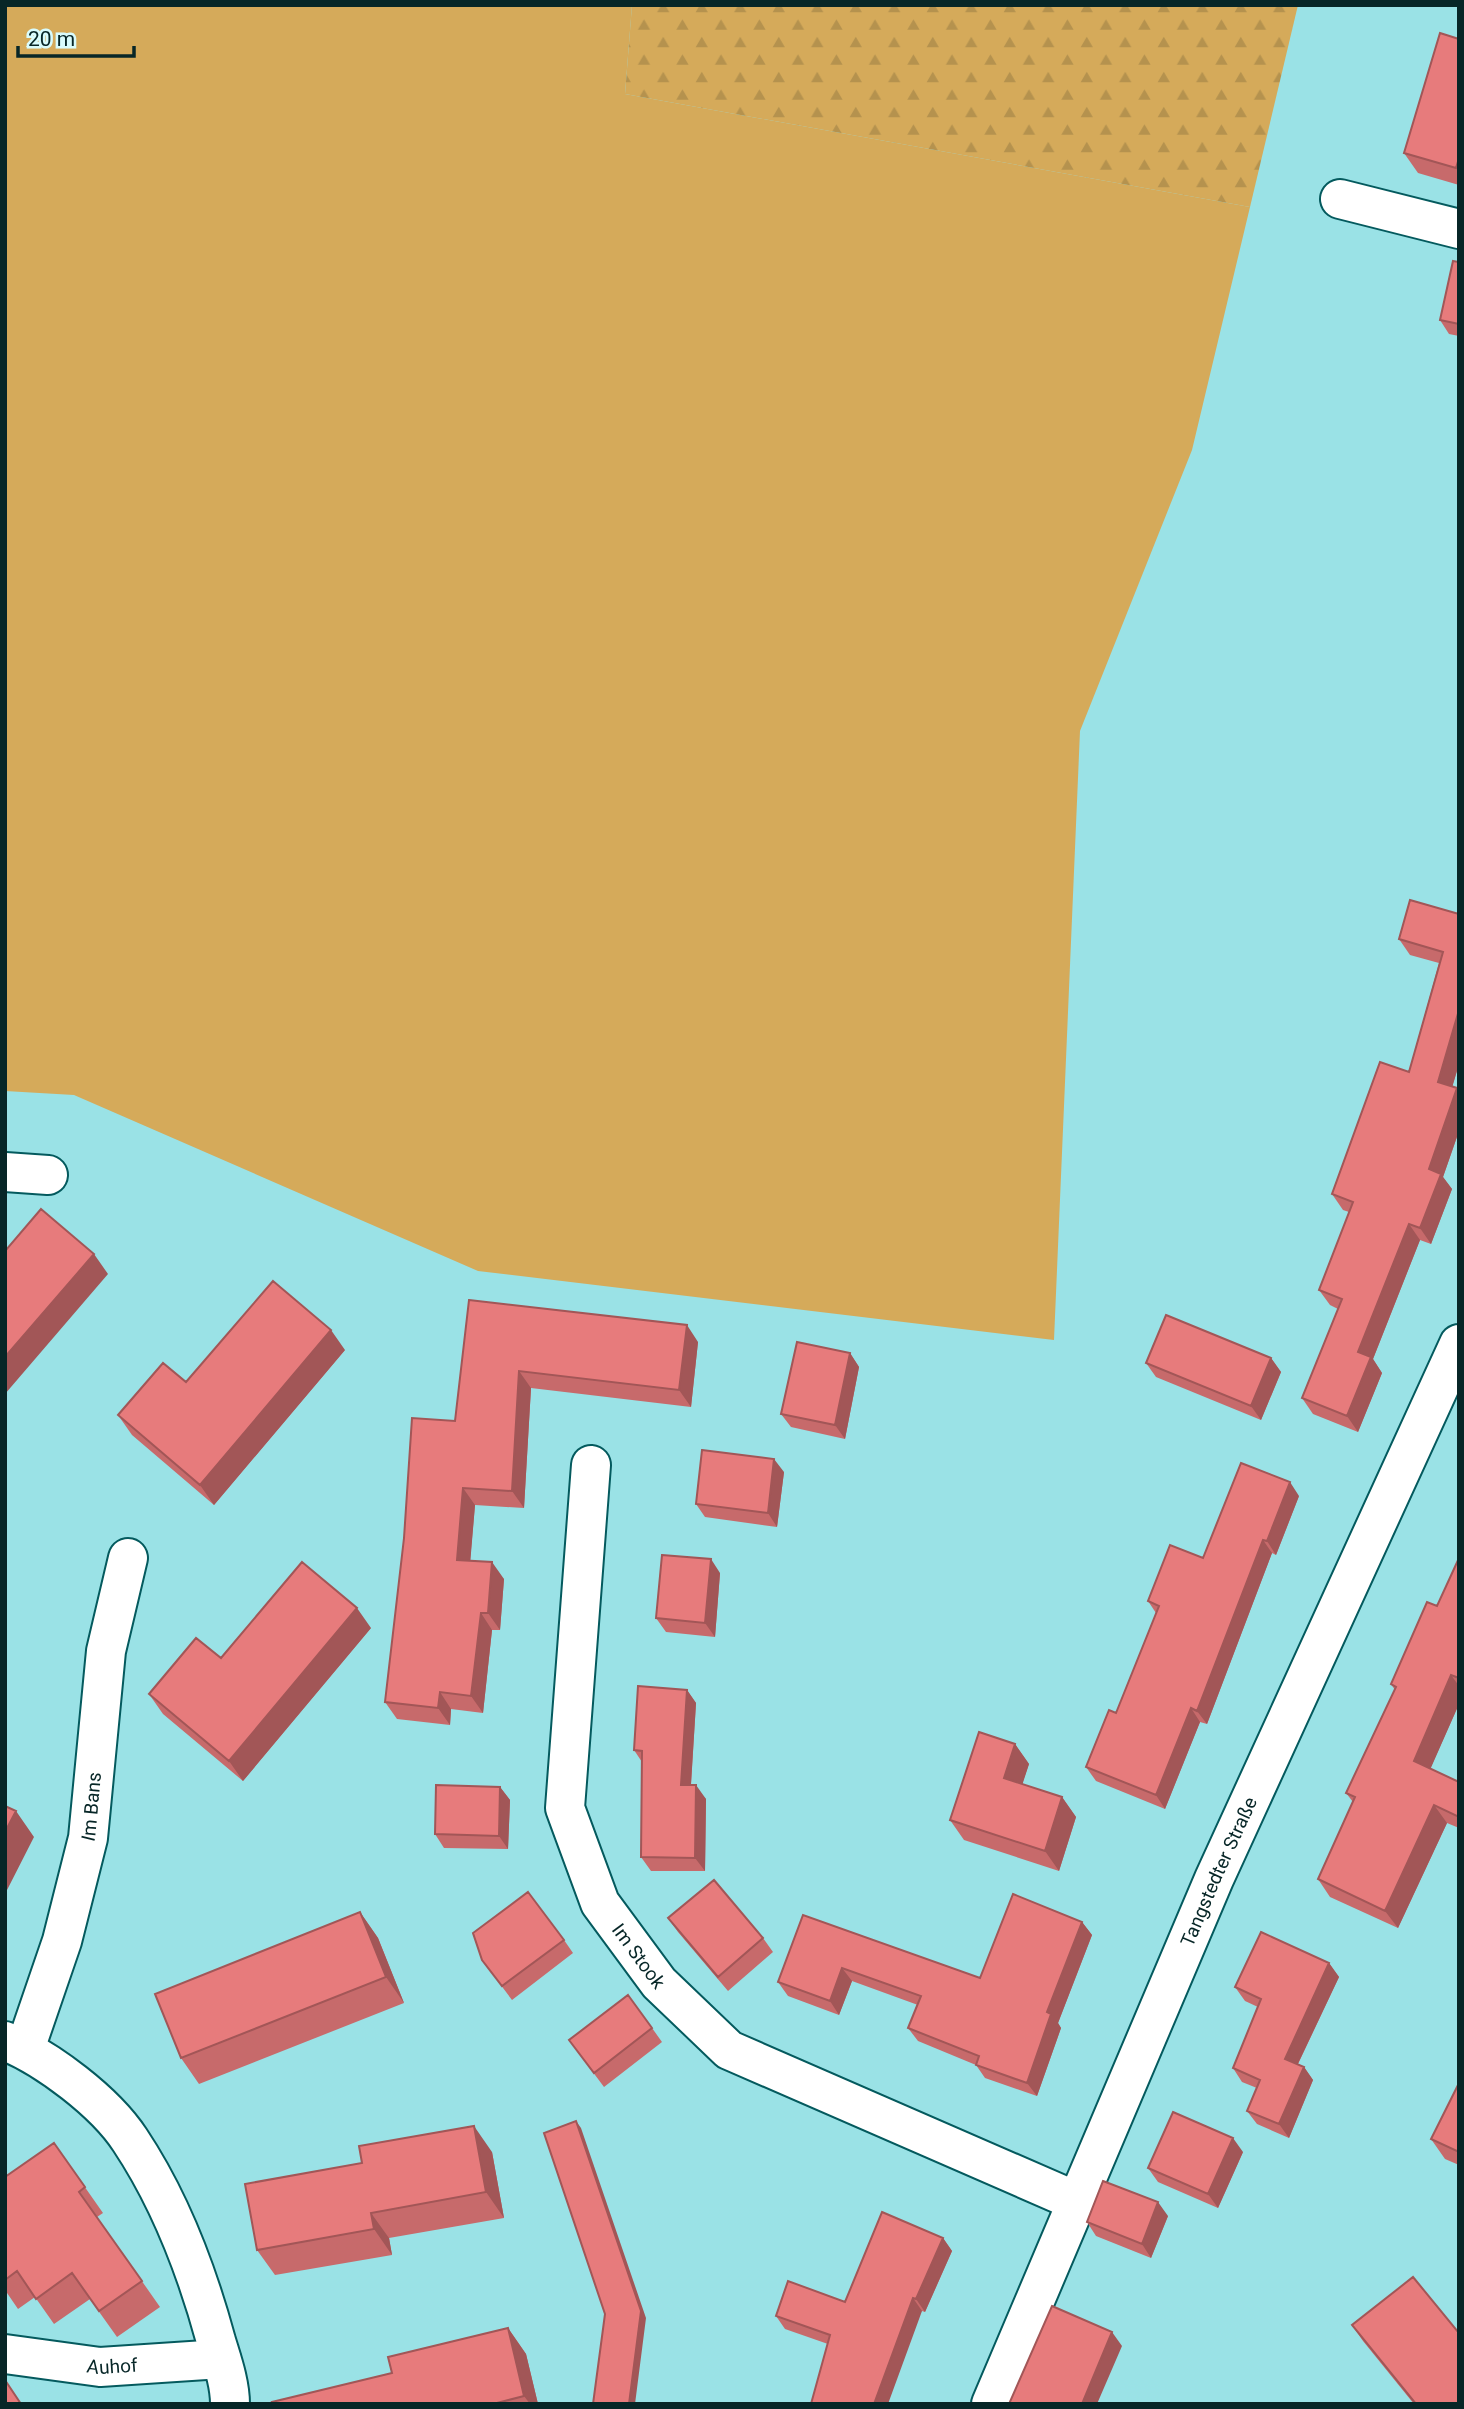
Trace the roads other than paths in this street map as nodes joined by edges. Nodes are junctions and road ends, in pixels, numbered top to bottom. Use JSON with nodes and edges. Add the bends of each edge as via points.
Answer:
{"nodes":[{"id":1,"x":1340,"y":199,"type":"dead end"},
{"id":2,"x":1459,"y":229,"type":"edge"},
{"id":3,"x":5,"y":1172,"type":"edge"},
{"id":4,"x":48,"y":1175,"type":"dead end"},
{"id":5,"x":1459,"y":1344,"type":"edge"},
{"id":6,"x":591,"y":1465,"type":"dead end"},
{"id":7,"x":128,"y":1558,"type":"dead end"},
{"id":8,"x":15,"y":2045,"type":"edge"},
{"id":9,"x":1078,"y":2202,"type":"junction"},
{"id":10,"x":5,"y":2354,"type":"edge"},
{"id":11,"x":221,"y":2359,"type":"junction"},
{"id":12,"x":230,"y":2404,"type":"edge"},
{"id":13,"x":991,"y":2404,"type":"edge"}],
"edges":[{"from":1,"to":2,"type":"street"},
{"from":3,"to":4,"type":"street"},
{"from":5,"to":9,"type":"street","name":"Tangstedter Straße","via":[[1214,1879]]},
{"from":6,"to":9,"type":"street","name":"Im Stook","via":[[565,1808],[600,1903],[659,1983],[729,2050]]},
{"from":7,"to":8,"type":"street","name":"Im Bans","via":[[106,1651],[88,1838],[62,1941]]},
{"from":8,"to":11,"type":"street","name":"Im Bans","via":[[83,2091],[129,2138],[165,2203],[202,2288]]},
{"from":9,"to":13,"type":"street","name":"Tangstedter Straße"},
{"from":10,"to":11,"type":"street","name":"Auhof","via":[[100,2367]]},
{"from":11,"to":12,"type":"street","name":"Im Bans"}]}
